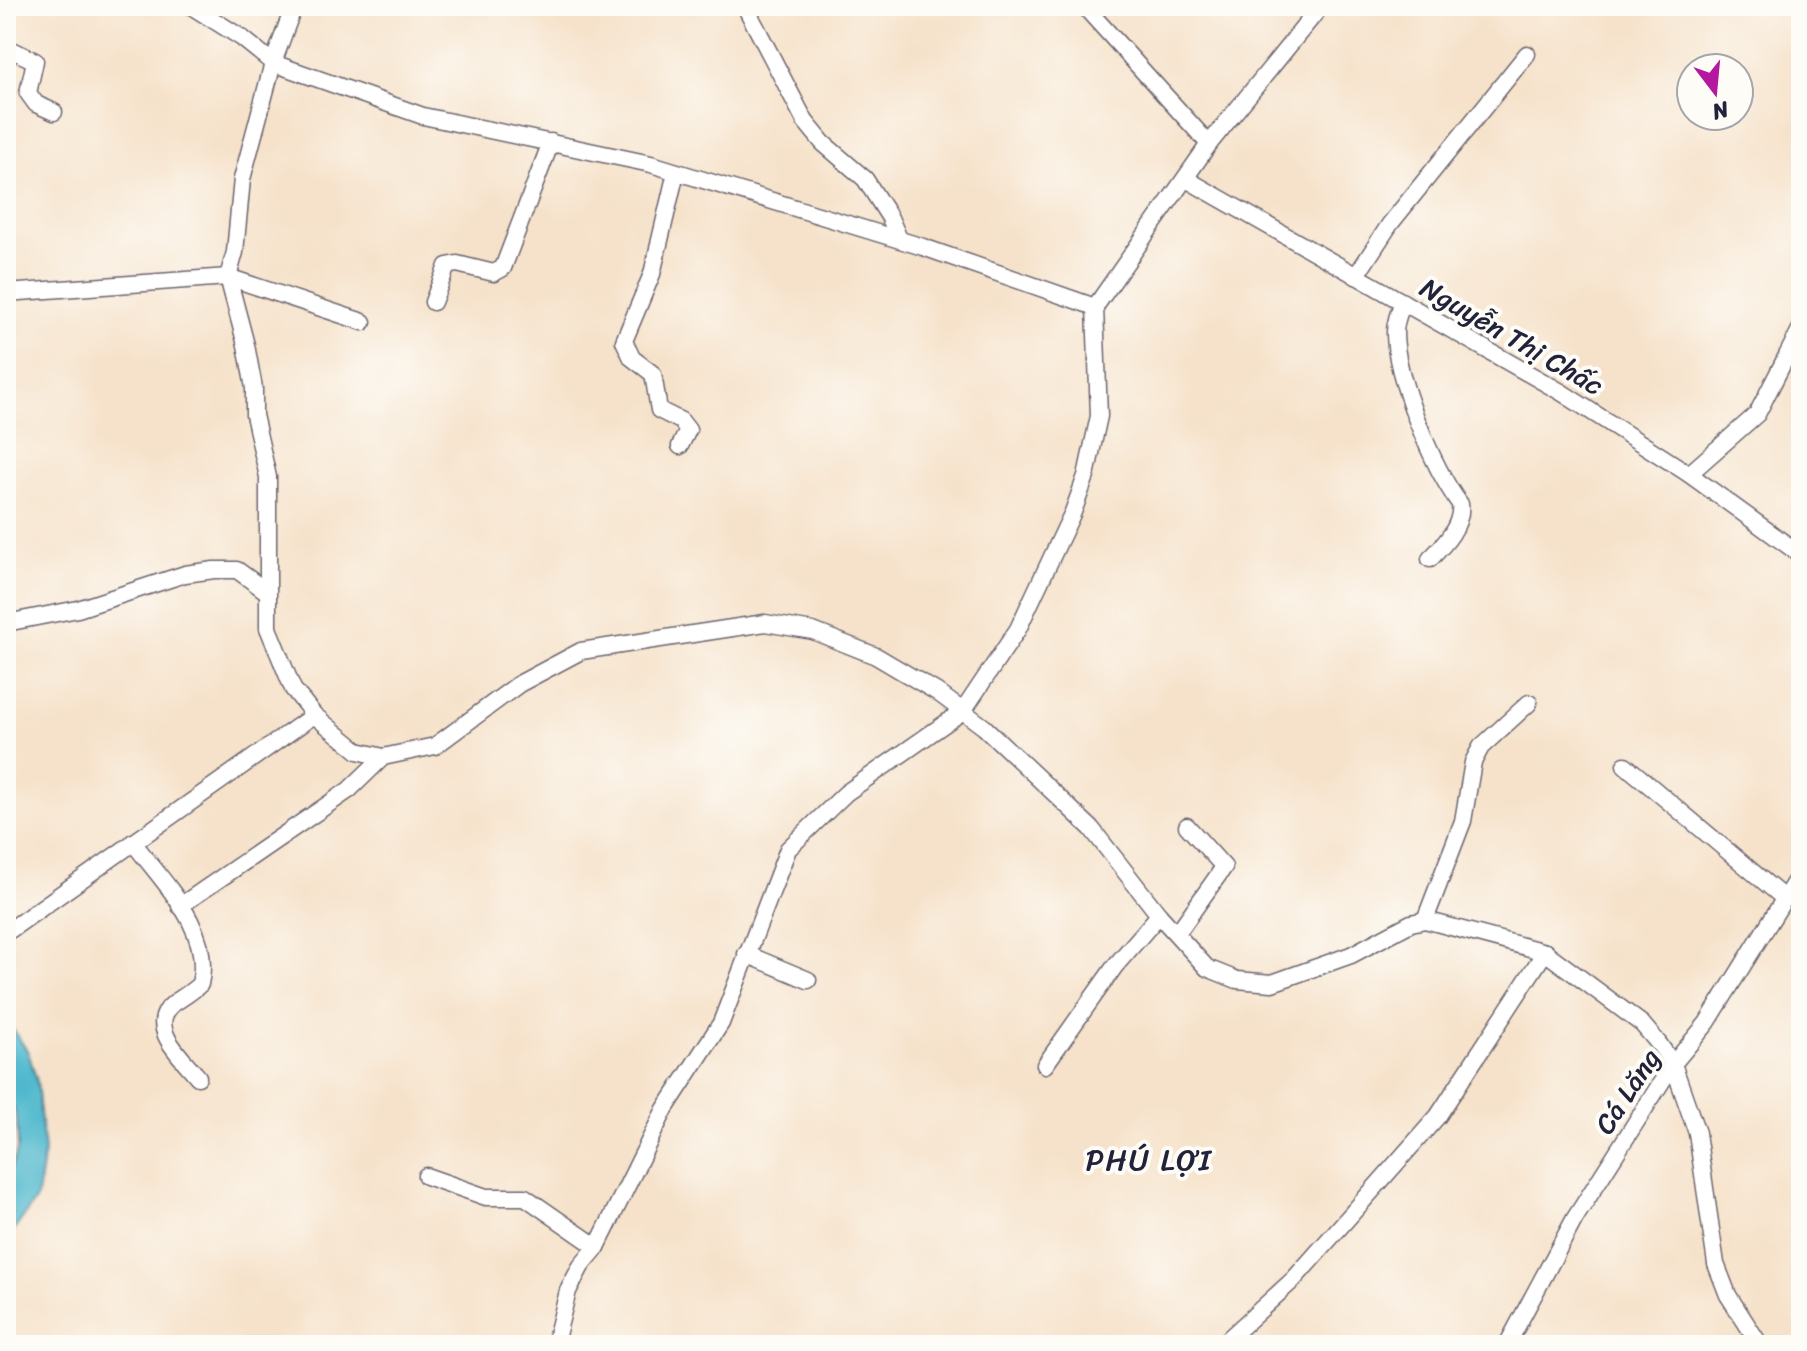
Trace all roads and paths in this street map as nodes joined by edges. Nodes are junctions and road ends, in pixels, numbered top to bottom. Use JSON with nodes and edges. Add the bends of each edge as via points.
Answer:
{"nodes":[{"id":1,"x":191,"y":6,"type":"edge"},
{"id":2,"x":294,"y":6,"type":"edge"},
{"id":3,"x":745,"y":6,"type":"edge"},
{"id":4,"x":1084,"y":6,"type":"edge"},
{"id":5,"x":1321,"y":6,"type":"edge"},
{"id":6,"x":6,"y":47,"type":"edge"},
{"id":7,"x":1527,"y":54,"type":"dead end"},
{"id":8,"x":273,"y":63,"type":"junction"},
{"id":9,"x":54,"y":112,"type":"dead end"},
{"id":10,"x":551,"y":142,"type":"junction"},
{"id":11,"x":1209,"y":144,"type":"junction"},
{"id":12,"x":676,"y":172,"type":"junction"},
{"id":13,"x":1186,"y":179,"type":"junction"},
{"id":14,"x":899,"y":239,"type":"junction"},
{"id":15,"x":1356,"y":276,"type":"junction"},
{"id":16,"x":228,"y":277,"type":"junction"},
{"id":17,"x":6,"y":293,"type":"edge"},
{"id":18,"x":433,"y":302,"type":"dead end"},
{"id":19,"x":1403,"y":302,"type":"junction"},
{"id":20,"x":1095,"y":307,"type":"junction"},
{"id":21,"x":363,"y":322,"type":"dead end"},
{"id":22,"x":1801,"y":328,"type":"edge"},
{"id":23,"x":680,"y":446,"type":"dead end"},
{"id":24,"x":1689,"y":474,"type":"junction"},
{"id":25,"x":1801,"y":555,"type":"edge"},
{"id":26,"x":1430,"y":559,"type":"dead end"},
{"id":27,"x":266,"y":591,"type":"junction"},
{"id":28,"x":6,"y":623,"type":"edge"},
{"id":29,"x":1529,"y":703,"type":"dead end"},
{"id":30,"x":963,"y":711,"type":"junction"},
{"id":31,"x":314,"y":715,"type":"junction"},
{"id":32,"x":383,"y":757,"type":"junction"},
{"id":33,"x":1625,"y":765,"type":"dead end"},
{"id":34,"x":1187,"y":826,"type":"dead end"},
{"id":35,"x":133,"y":842,"type":"junction"},
{"id":36,"x":1801,"y":872,"type":"edge"},
{"id":37,"x":1785,"y":899,"type":"junction"},
{"id":38,"x":180,"y":906,"type":"junction"},
{"id":39,"x":1159,"y":915,"type":"junction"},
{"id":40,"x":1425,"y":920,"type":"junction"},
{"id":41,"x":10,"y":930,"type":"dead end"},
{"id":42,"x":1178,"y":932,"type":"junction"},
{"id":43,"x":1545,"y":952,"type":"junction"},
{"id":44,"x":746,"y":954,"type":"junction"},
{"id":45,"x":808,"y":980,"type":"dead end"},
{"id":46,"x":1673,"y":1064,"type":"junction"},
{"id":47,"x":1045,"y":1065,"type":"dead end"},
{"id":48,"x":198,"y":1077,"type":"dead end"},
{"id":49,"x":426,"y":1176,"type":"dead end"},
{"id":50,"x":597,"y":1247,"type":"junction"},
{"id":51,"x":560,"y":1345,"type":"edge"},
{"id":52,"x":1222,"y":1345,"type":"edge"},
{"id":53,"x":1507,"y":1345,"type":"edge"},
{"id":54,"x":1760,"y":1345,"type":"edge"}],
"edges":[{"from":1,"to":8,"type":"street"},
{"from":2,"to":8,"type":"street"},
{"from":3,"to":14,"type":"street","via":[[805,121],[865,179]]},
{"from":4,"to":11,"type":"street"},
{"from":5,"to":11,"type":"street"},
{"from":6,"to":9,"type":"street","via":[[35,61],[28,93],[36,104]]},
{"from":7,"to":15,"type":"street","via":[[1390,224]]},
{"from":8,"to":10,"type":"street","via":[[423,116]]},
{"from":8,"to":16,"type":"street","via":[[242,179]]},
{"from":10,"to":12,"type":"street"},
{"from":10,"to":18,"type":"street","via":[[503,268],[494,273],[447,266]]},
{"from":11,"to":13,"type":"street"},
{"from":12,"to":14,"type":"street"},
{"from":12,"to":23,"type":"street","via":[[652,274],[624,341],[632,358],[653,374],[659,410],[688,430]]},
{"from":13,"to":15,"type":"street","name":"Nguyễn Thị Chấc"},
{"from":13,"to":20,"type":"street"},
{"from":14,"to":20,"type":"street"},
{"from":15,"to":19,"type":"street","name":"Nguyễn Thị Chấc"},
{"from":16,"to":17,"type":"street"},
{"from":16,"to":21,"type":"street"},
{"from":16,"to":27,"type":"street","via":[[246,345],[268,477]]},
{"from":19,"to":24,"type":"street","name":"Nguyễn Thị Chấc","via":[[1561,392]]},
{"from":19,"to":26,"type":"street","via":[[1395,332],[1409,399],[1429,453],[1461,513]]},
{"from":20,"to":30,"type":"street","via":[[1099,416],[1086,476],[1018,629]]},
{"from":22,"to":24,"type":"street","via":[[1757,414]]},
{"from":24,"to":25,"type":"street","name":"Nguyễn Thị Chấc"},
{"from":27,"to":28,"type":"street","via":[[237,570],[214,570],[185,574],[78,609]]},
{"from":27,"to":31,"type":"street","via":[[268,628],[282,668]]},
{"from":29,"to":40,"type":"street","via":[[1481,747],[1473,762],[1463,821]]},
{"from":30,"to":32,"type":"street","via":[[876,656],[813,631],[765,623],[581,651],[519,684],[435,746]]},
{"from":30,"to":39,"type":"street","via":[[1091,828]]},
{"from":30,"to":44,"type":"street","via":[[846,793],[788,849]]},
{"from":31,"to":32,"type":"street","via":[[358,751]]},
{"from":31,"to":35,"type":"street"},
{"from":32,"to":38,"type":"street","via":[[349,790]]},
{"from":33,"to":37,"type":"street"},
{"from":34,"to":42,"type":"street","via":[[1224,867]]},
{"from":35,"to":38,"type":"street"},
{"from":35,"to":41,"type":"street"},
{"from":36,"to":37,"type":"street","name":"Cá Lăng"},
{"from":37,"to":46,"type":"street","name":"Cá Lăng","via":[[1707,1023]]},
{"from":38,"to":48,"type":"street","via":[[196,930],[203,969],[200,984],[174,1004],[161,1025]]},
{"from":39,"to":42,"type":"street"},
{"from":39,"to":47,"type":"street","via":[[1115,966]]},
{"from":40,"to":42,"type":"street","via":[[1272,983],[1237,980],[1207,968]]},
{"from":40,"to":43,"type":"street"},
{"from":43,"to":46,"type":"street","via":[[1642,1024]]},
{"from":43,"to":52,"type":"street","via":[[1438,1116],[1294,1279]]},
{"from":44,"to":45,"type":"street"},
{"from":44,"to":50,"type":"street","via":[[721,1023],[665,1109]]},
{"from":46,"to":53,"type":"street","name":"Cá Lăng","via":[[1575,1218]]},
{"from":46,"to":54,"type":"street","via":[[1697,1133],[1716,1264],[1728,1295]]},
{"from":49,"to":50,"type":"street","via":[[486,1197],[525,1197]]},
{"from":50,"to":51,"type":"street","via":[[568,1291],[557,1335]]}]}
